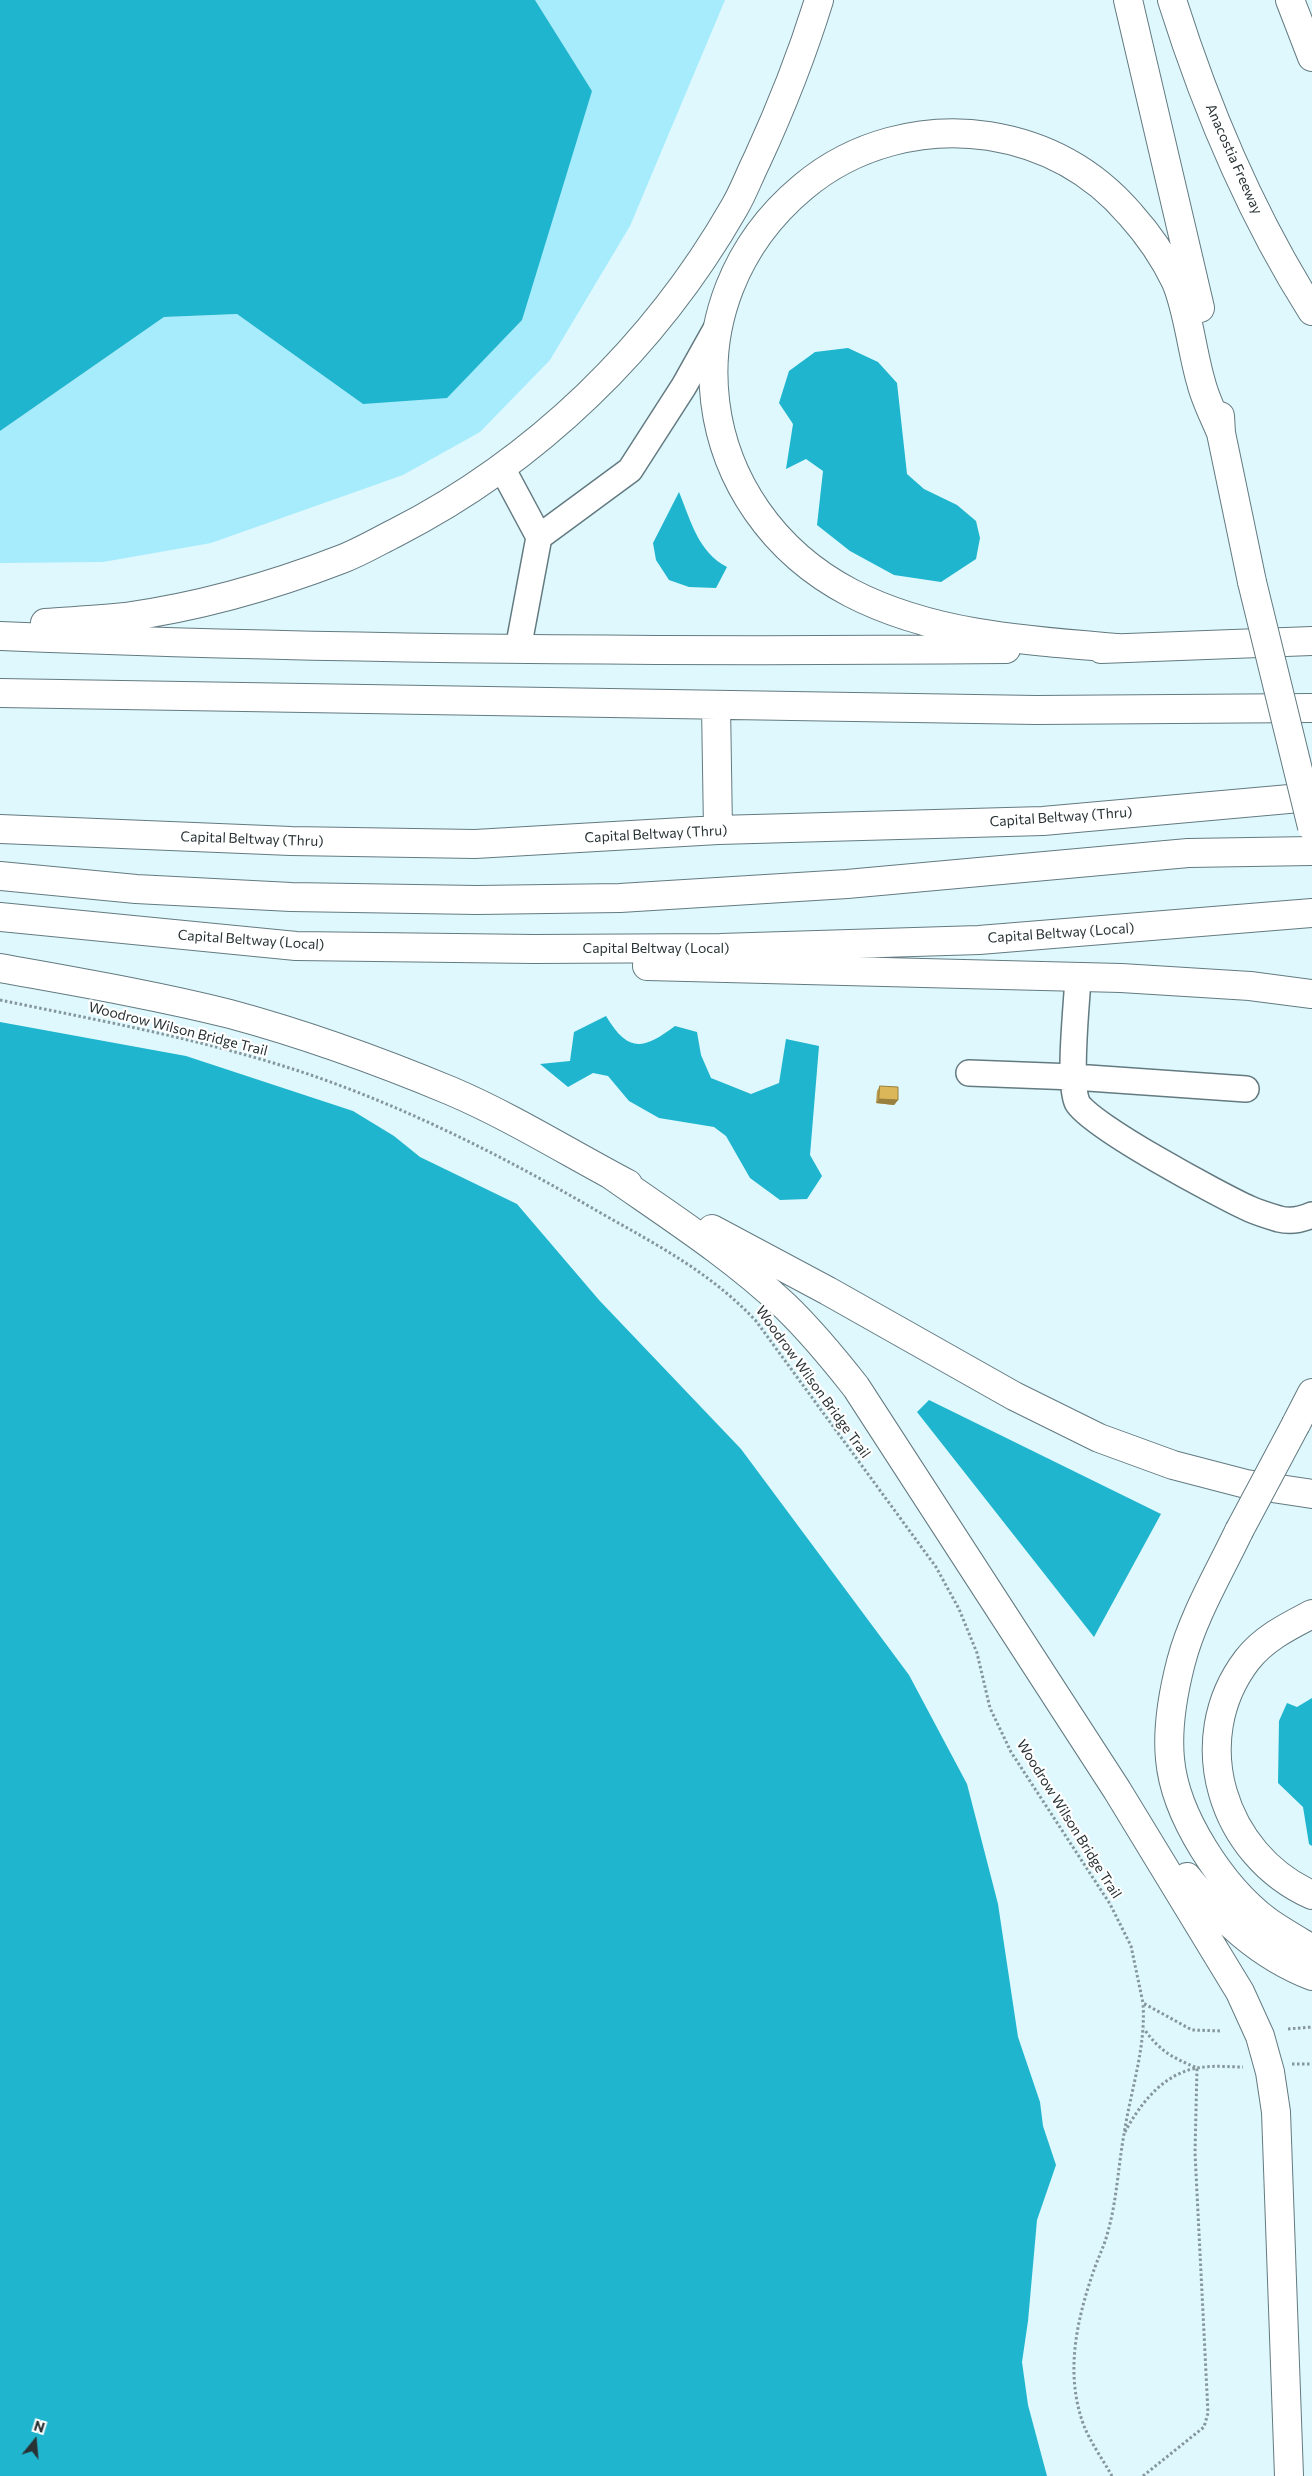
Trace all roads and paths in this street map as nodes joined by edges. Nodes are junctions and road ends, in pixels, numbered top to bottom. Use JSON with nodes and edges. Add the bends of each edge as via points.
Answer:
{"nodes":[{"id":1,"x":819,"y":0,"type":"edge"},
{"id":2,"x":1128,"y":0,"type":"edge"},
{"id":3,"x":1172,"y":0,"type":"edge"},
{"id":4,"x":1290,"y":0,"type":"edge"},
{"id":5,"x":1312,"y":57,"type":"edge"},
{"id":6,"x":1312,"y":310,"type":"edge"},
{"id":7,"x":717,"y":327,"type":"junction"},
{"id":8,"x":1221,"y":433,"type":"junction"},
{"id":9,"x":502,"y":468,"type":"junction"},
{"id":10,"x":539,"y":537,"type":"junction"},
{"id":11,"x":0,"y":626,"type":"edge"},
{"id":12,"x":0,"y":636,"type":"edge"},
{"id":13,"x":1312,"y":641,"type":"edge"},
{"id":14,"x":1118,"y":648,"type":"junction"},
{"id":15,"x":518,"y":649,"type":"junction"},
{"id":16,"x":0,"y":693,"type":"edge"},
{"id":17,"x":716,"y":705,"type":"junction"},
{"id":18,"x":1312,"y":708,"type":"edge"},
{"id":19,"x":1312,"y":797,"type":"edge"},
{"id":20,"x":1312,"y":827,"type":"edge"},
{"id":21,"x":0,"y":829,"type":"edge"},
{"id":22,"x":718,"y":830,"type":"junction"},
{"id":23,"x":1312,"y":850,"type":"edge"},
{"id":24,"x":0,"y":876,"type":"edge"},
{"id":25,"x":1312,"y":913,"type":"edge"},
{"id":26,"x":0,"y":917,"type":"edge"},
{"id":27,"x":296,"y":946,"type":"junction"},
{"id":28,"x":0,"y":968,"type":"edge"},
{"id":29,"x":1078,"y":976,"type":"junction"},
{"id":30,"x":1312,"y":994,"type":"edge"},
{"id":31,"x":0,"y":1000,"type":"edge"},
{"id":32,"x":969,"y":1073,"type":"dead end"},
{"id":33,"x":1074,"y":1077,"type":"junction"},
{"id":34,"x":1246,"y":1089,"type":"dead end"},
{"id":35,"x":611,"y":1175,"type":"junction"},
{"id":36,"x":1312,"y":1215,"type":"edge"},
{"id":37,"x":1312,"y":1393,"type":"edge"},
{"id":38,"x":1312,"y":1494,"type":"edge"},
{"id":39,"x":1312,"y":1614,"type":"edge"},
{"id":40,"x":1117,"y":1790,"type":"junction"},
{"id":41,"x":1312,"y":1895,"type":"edge"},
{"id":42,"x":1312,"y":1949,"type":"edge"},
{"id":43,"x":1312,"y":1976,"type":"edge"},
{"id":44,"x":1143,"y":2003,"type":"junction"},
{"id":45,"x":1312,"y":2027,"type":"edge"},
{"id":46,"x":1144,"y":2029,"type":"junction"},
{"id":47,"x":1288,"y":2029,"type":"dead end"},
{"id":48,"x":1222,"y":2031,"type":"dead end"},
{"id":49,"x":1286,"y":2064,"type":"dead end"},
{"id":50,"x":1312,"y":2064,"type":"edge"},
{"id":51,"x":1245,"y":2067,"type":"dead end"},
{"id":52,"x":1197,"y":2068,"type":"junction"},
{"id":53,"x":1123,"y":2135,"type":"junction"},
{"id":54,"x":1112,"y":2476,"type":"edge"},
{"id":55,"x":1143,"y":2476,"type":"edge"},
{"id":56,"x":1290,"y":2476,"type":"edge"}],
"edges":[{"from":1,"to":9,"type":"highway","via":[[781,109],[735,207],[692,274],[636,345],[571,412]]},
{"from":2,"to":8,"type":"highway","via":[[1218,384]]},
{"from":3,"to":6,"type":"highway","name":"Anacostia Freeway","via":[[1228,150],[1285,269]]},
{"from":4,"to":5,"type":"highway"},
{"from":7,"to":8,"type":"highway","via":[[726,294],[749,247],[775,213],[816,176],[863,150],[912,137],[955,132],[1005,139],[1046,151],[1092,177],[1113,195],[1149,236],[1178,286],[1202,386]]},
{"from":7,"to":10,"type":"lane","via":[[630,470]]},
{"from":7,"to":14,"type":"highway","via":[[714,385],[722,436],[730,459],[741,485],[766,526],[809,567],[852,594],[918,620],[1009,637]]},
{"from":8,"to":20,"type":"highway","bridge":true,"via":[[1252,582]]},
{"from":9,"to":10,"type":"lane"},
{"from":9,"to":11,"type":"highway","via":[[427,517],[344,558],[272,583],[192,604],[124,617]]},
{"from":10,"to":15,"type":"lane"},
{"from":12,"to":15,"type":"highway","via":[[297,646]]},
{"from":13,"to":14,"type":"highway"},
{"from":14,"to":15,"type":"highway"},
{"from":16,"to":17,"type":"highway"},
{"from":17,"to":18,"type":"highway","via":[[1036,710]]},
{"from":17,"to":22,"type":"highway"},
{"from":19,"to":22,"type":"highway","name":"Capital Beltway (Thru)","via":[[1043,821]]},
{"from":21,"to":22,"type":"highway","name":"Capital Beltway (Thru)","via":[[475,844]]},
{"from":23,"to":24,"type":"highway","via":[[1188,853],[846,884],[620,898],[291,897]]},
{"from":25,"to":27,"type":"highway","name":"Capital Beltway (Local)","via":[[979,940],[534,949]]},
{"from":26,"to":27,"type":"highway","name":"Capital Beltway (Local)"},
{"from":27,"to":29,"type":"highway","via":[[533,962]]},
{"from":28,"to":35,"type":"highway","via":[[154,996],[231,1015],[380,1063],[519,1123]]},
{"from":29,"to":30,"type":"highway","via":[[1250,986]]},
{"from":29,"to":33,"type":"lane"},
{"from":31,"to":44,"type":"path","name":"Woodrow Wilson Bridge Trail","via":[[226,1049],[305,1073],[399,1108],[482,1146],[589,1206],[694,1267],[733,1296],[756,1321],[936,1567],[959,1609],[977,1653],[990,1708],[1011,1752],[1110,1904],[1131,1946]]},
{"from":32,"to":33,"type":"lane"},
{"from":33,"to":34,"type":"lane"},
{"from":33,"to":36,"type":"lane","via":[[1077,1102],[1088,1116],[1112,1132],[1251,1210],[1282,1220],[1299,1220]]},
{"from":35,"to":38,"type":"highway","via":[[828,1291],[1014,1396],[1099,1438],[1173,1465],[1246,1484]]},
{"from":35,"to":40,"type":"highway","via":[[747,1272],[822,1345],[856,1387]]},
{"from":37,"to":42,"type":"highway","bridge":true,"via":[[1195,1622],[1181,1662],[1170,1713],[1170,1760],[1182,1809],[1204,1849],[1235,1892],[1267,1921]]},
{"from":39,"to":41,"type":"highway","via":[[1280,1630],[1248,1659],[1229,1689],[1218,1722],[1216,1760],[1223,1796],[1241,1835],[1271,1868]]},
{"from":40,"to":43,"type":"highway","via":[[1213,1910],[1251,1942],[1296,1970]]},
{"from":40,"to":56,"type":"highway","via":[[1240,1992],[1260,2036],[1270,2072],[1276,2112]]},
{"from":44,"to":46,"type":"path","name":"Woodrow Wilson Bridge Trail"},
{"from":44,"to":48,"type":"path","via":[[1192,2030]]},
{"from":45,"to":47,"type":"path"},
{"from":46,"to":52,"type":"path","via":[[1157,2047]]},
{"from":46,"to":53,"type":"path","name":"Woodrow Wilson Bridge Trail","via":[[1136,2083]]},
{"from":49,"to":50,"type":"path"},
{"from":51,"to":52,"type":"path"},
{"from":52,"to":53,"type":"path","via":[[1159,2087],[1135,2114]]},
{"from":52,"to":55,"type":"path","via":[[1195,2153],[1208,2413],[1204,2427]]},
{"from":53,"to":54,"type":"path","name":"Woodrow Wilson Bridge Trail","via":[[1116,2200],[1079,2316],[1073,2355],[1075,2388],[1084,2426]]}]}
